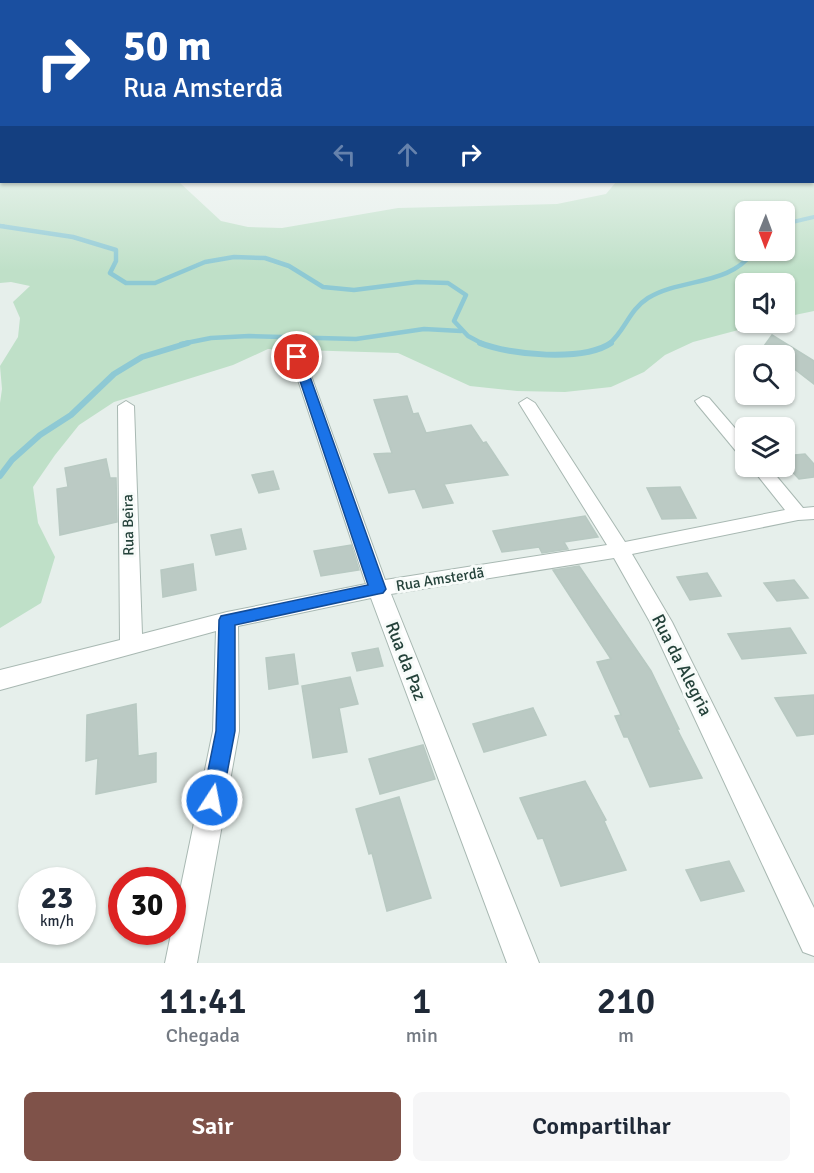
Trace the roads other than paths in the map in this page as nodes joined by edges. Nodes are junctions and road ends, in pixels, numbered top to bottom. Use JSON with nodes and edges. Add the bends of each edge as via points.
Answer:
{"nodes":[{"id":1,"x":297,"y":357,"type":"dead end"},
{"id":2,"x":703,"y":401,"type":"dead end"},
{"id":3,"x":526,"y":403,"type":"dead end"},
{"id":4,"x":126,"y":406,"type":"dead end"},
{"id":5,"x":735,"y":439,"type":"edge"},
{"id":6,"x":769,"y":477,"type":"edge"},
{"id":7,"x":806,"y":514,"type":"edge"},
{"id":8,"x":620,"y":550,"type":"junction"},
{"id":9,"x":378,"y":589,"type":"junction"},
{"id":10,"x":227,"y":620,"type":"junction"},
{"id":11,"x":131,"y":645,"type":"junction"},
{"id":12,"x":0,"y":680,"type":"edge"},
{"id":13,"x":814,"y":941,"type":"edge"},
{"id":14,"x":181,"y":963,"type":"edge"},
{"id":15,"x":523,"y":963,"type":"edge"}],
"edges":[{"from":1,"to":9,"type":"street","name":"Rua da Paz"},
{"from":2,"to":5,"type":"street"},
{"from":3,"to":8,"type":"street","name":"Rua da Alegria"},
{"from":4,"to":11,"type":"street","name":"Rua Beira"},
{"from":6,"to":7,"type":"street"},
{"from":7,"to":8,"type":"street","name":"Rua Amsterdã"},
{"from":8,"to":9,"type":"street","name":"Rua Amsterdã"},
{"from":8,"to":13,"type":"street","name":"Rua da Alegria","via":[[666,632]]},
{"from":9,"to":10,"type":"street","name":"Rua Amsterdã"},
{"from":9,"to":15,"type":"street","name":"Rua da Paz"},
{"from":10,"to":11,"type":"street","name":"Rua Amsterdã"},
{"from":10,"to":14,"type":"street","via":[[226,731]]},
{"from":11,"to":12,"type":"street","name":"Rua Amsterdã"}]}
